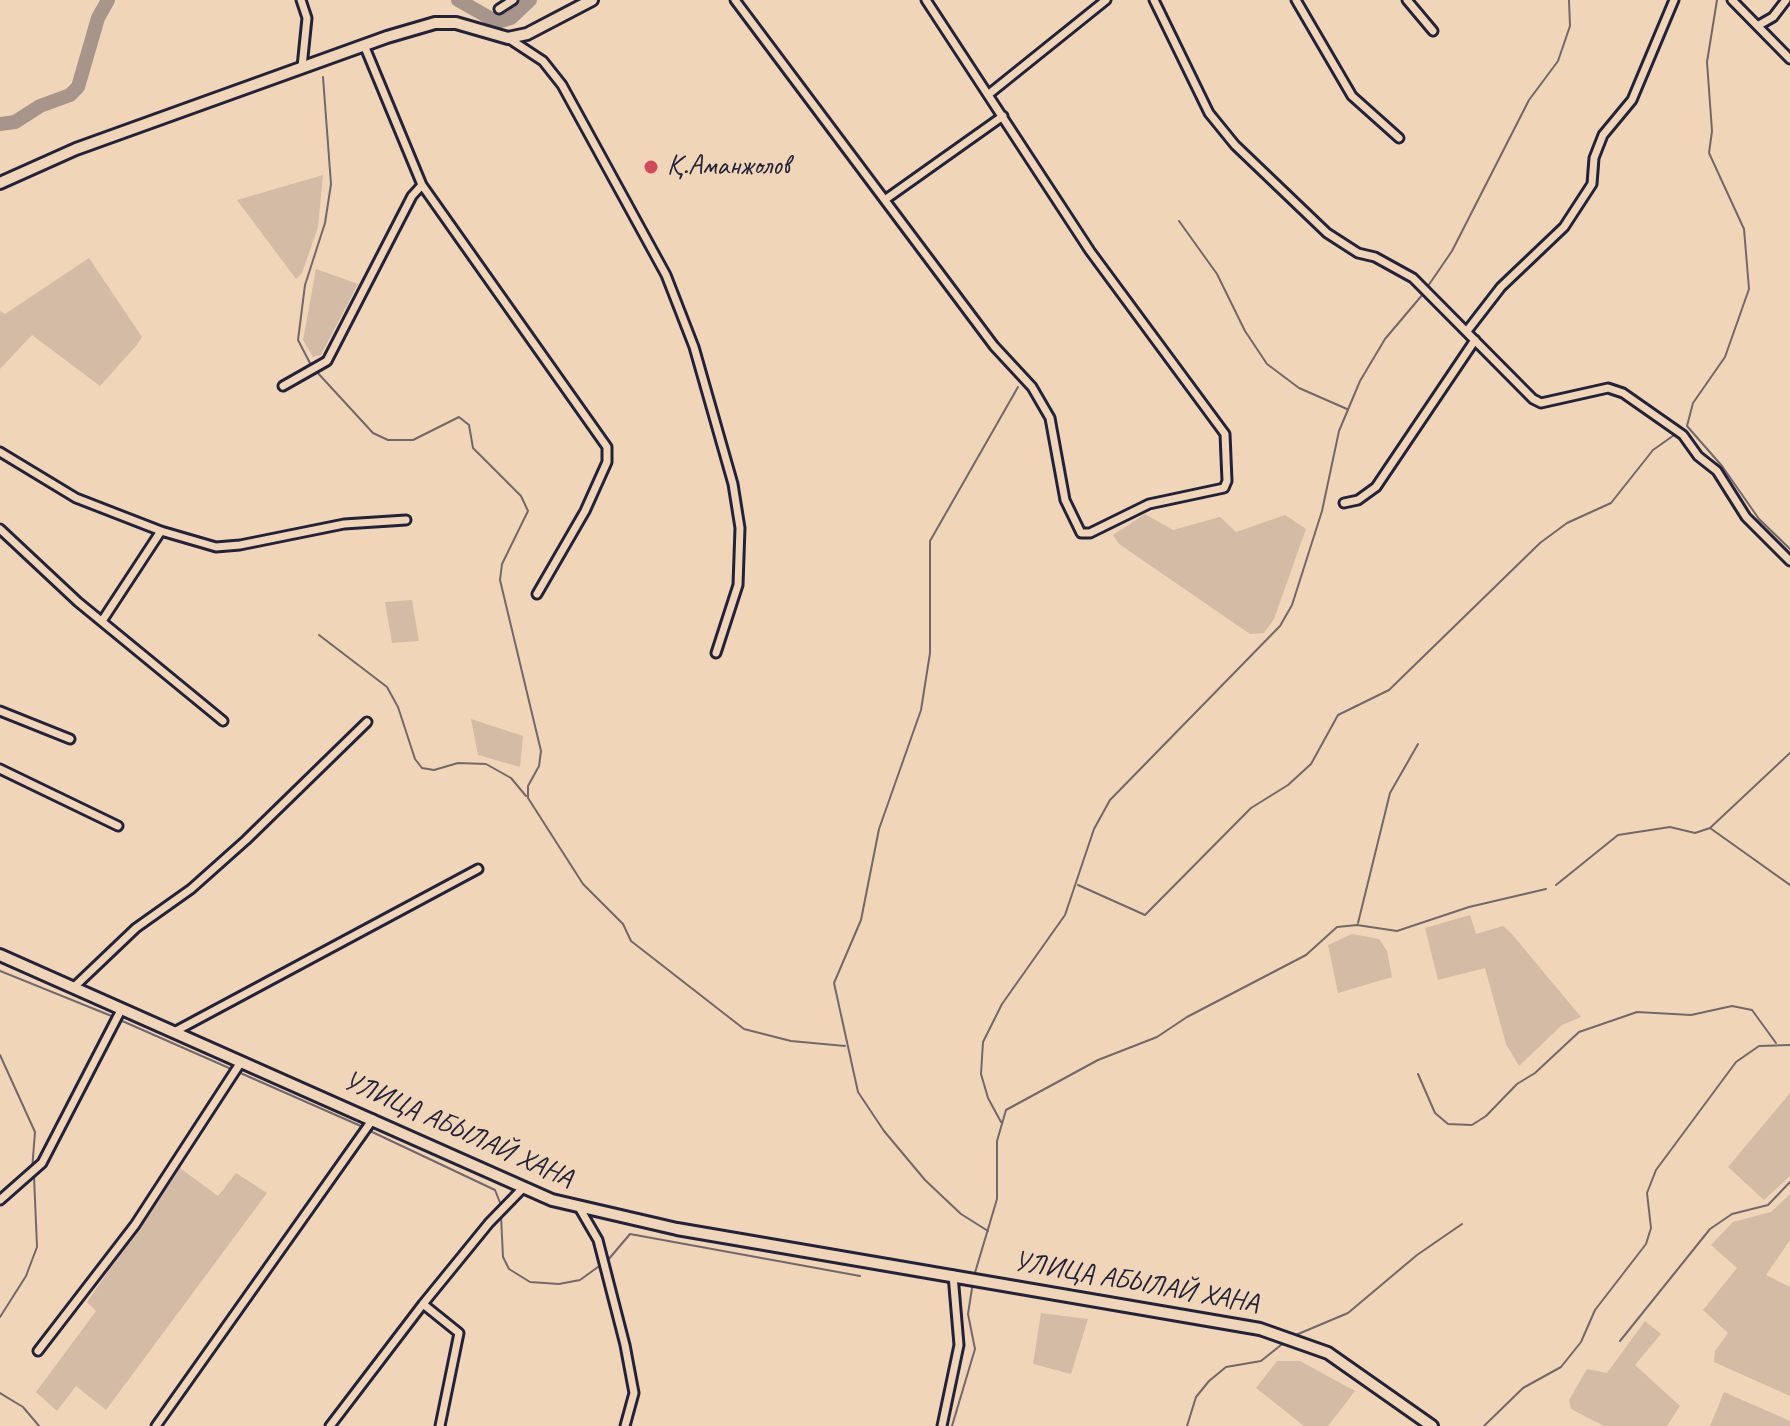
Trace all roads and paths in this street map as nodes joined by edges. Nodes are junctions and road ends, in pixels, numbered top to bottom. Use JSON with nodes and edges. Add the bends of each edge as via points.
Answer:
{"nodes":[{"id":1,"x":301,"y":0,"type":"edge"},
{"id":2,"x":513,"y":0,"type":"edge"},
{"id":3,"x":592,"y":0,"type":"edge"},
{"id":4,"x":735,"y":0,"type":"edge"},
{"id":5,"x":926,"y":0,"type":"edge"},
{"id":6,"x":1106,"y":0,"type":"edge"},
{"id":7,"x":1154,"y":0,"type":"edge"},
{"id":8,"x":1296,"y":0,"type":"edge"},
{"id":9,"x":1407,"y":0,"type":"edge"},
{"id":10,"x":1674,"y":0,"type":"edge"},
{"id":11,"x":1732,"y":0,"type":"edge"},
{"id":12,"x":1786,"y":0,"type":"edge"},
{"id":13,"x":499,"y":9,"type":"dead end"},
{"id":14,"x":1759,"y":25,"type":"junction"},
{"id":15,"x":1433,"y":31,"type":"dead end"},
{"id":16,"x":508,"y":38,"type":"junction"},
{"id":17,"x":364,"y":45,"type":"junction"},
{"id":18,"x":1790,"y":59,"type":"edge"},
{"id":19,"x":302,"y":67,"type":"junction"},
{"id":20,"x":989,"y":94,"type":"junction"},
{"id":21,"x":1003,"y":116,"type":"junction"},
{"id":22,"x":1399,"y":138,"type":"dead end"},
{"id":23,"x":0,"y":183,"type":"edge"},
{"id":24,"x":422,"y":185,"type":"junction"},
{"id":25,"x":886,"y":199,"type":"junction"},
{"id":26,"x":1467,"y":331,"type":"junction"},
{"id":27,"x":1475,"y":340,"type":"junction"},
{"id":28,"x":283,"y":386,"type":"dead end"},
{"id":29,"x":0,"y":452,"type":"edge"},
{"id":30,"x":1344,"y":503,"type":"dead end"},
{"id":31,"x":406,"y":520,"type":"dead end"},
{"id":32,"x":0,"y":529,"type":"edge"},
{"id":33,"x":161,"y":531,"type":"junction"},
{"id":34,"x":1790,"y":561,"type":"edge"},
{"id":35,"x":537,"y":594,"type":"dead end"},
{"id":36,"x":102,"y":621,"type":"junction"},
{"id":37,"x":716,"y":653,"type":"dead end"},
{"id":38,"x":0,"y":711,"type":"edge"},
{"id":39,"x":223,"y":721,"type":"dead end"},
{"id":40,"x":367,"y":722,"type":"dead end"},
{"id":41,"x":70,"y":739,"type":"dead end"},
{"id":42,"x":0,"y":769,"type":"edge"},
{"id":43,"x":118,"y":826,"type":"dead end"},
{"id":44,"x":478,"y":869,"type":"dead end"},
{"id":45,"x":0,"y":955,"type":"edge"},
{"id":46,"x":73,"y":988,"type":"junction"},
{"id":47,"x":121,"y":1010,"type":"junction"},
{"id":48,"x":174,"y":1032,"type":"junction"},
{"id":49,"x":241,"y":1062,"type":"junction"},
{"id":50,"x":373,"y":1119,"type":"junction"},
{"id":51,"x":523,"y":1188,"type":"junction"},
{"id":52,"x":0,"y":1200,"type":"edge"},
{"id":53,"x":580,"y":1209,"type":"junction"},
{"id":54,"x":953,"y":1275,"type":"junction"},
{"id":55,"x":423,"y":1304,"type":"junction"},
{"id":56,"x":38,"y":1351,"type":"dead end"},
{"id":57,"x":156,"y":1426,"type":"edge"},
{"id":58,"x":330,"y":1426,"type":"edge"},
{"id":59,"x":440,"y":1426,"type":"edge"},
{"id":60,"x":625,"y":1426,"type":"edge"},
{"id":61,"x":942,"y":1426,"type":"edge"},
{"id":62,"x":1432,"y":1426,"type":"edge"}],
"edges":[{"from":1,"to":19,"type":"street","via":[[307,18]]},
{"from":2,"to":13,"type":"street"},
{"from":3,"to":16,"type":"main road","via":[[527,34]]},
{"from":4,"to":25,"type":"street"},
{"from":5,"to":20,"type":"street"},
{"from":6,"to":20,"type":"street"},
{"from":7,"to":26,"type":"street","via":[[1191,82],[1235,145],[1327,233],[1413,278]]},
{"from":8,"to":22,"type":"street","via":[[1352,96]]},
{"from":9,"to":15,"type":"street"},
{"from":10,"to":26,"type":"street","via":[[1632,100],[1603,135],[1592,184],[1564,227],[1501,287]]},
{"from":11,"to":14,"type":"street"},
{"from":12,"to":14,"type":"street"},
{"from":14,"to":18,"type":"street"},
{"from":16,"to":17,"type":"main road","via":[[456,23],[435,23]]},
{"from":16,"to":37,"type":"street","via":[[543,61],[562,85],[666,275],[694,347],[733,484],[740,528],[738,585]]},
{"from":17,"to":19,"type":"main road"},
{"from":17,"to":24,"type":"street"},
{"from":19,"to":23,"type":"main road","via":[[76,149]]},
{"from":20,"to":21,"type":"street"},
{"from":21,"to":25,"type":"street"},
{"from":21,"to":25,"type":"street","via":[[1090,251],[1225,434],[1224,488],[1149,504],[1081,533],[1065,500],[1050,418],[1032,387],[994,346]]},
{"from":24,"to":28,"type":"street","via":[[327,361]]},
{"from":24,"to":35,"type":"street","via":[[607,447],[607,462],[585,511]]},
{"from":26,"to":27,"type":"street"},
{"from":27,"to":30,"type":"street","via":[[1376,487]]},
{"from":27,"to":34,"type":"street","via":[[1541,403],[1608,388],[1683,435],[1717,471],[1746,517]]},
{"from":29,"to":33,"type":"street","via":[[76,498]]},
{"from":31,"to":33,"type":"street","via":[[344,524],[216,547]]},
{"from":32,"to":36,"type":"street"},
{"from":33,"to":36,"type":"street"},
{"from":36,"to":39,"type":"street"},
{"from":38,"to":41,"type":"street"},
{"from":40,"to":46,"type":"street","via":[[246,840],[136,928]]},
{"from":42,"to":43,"type":"street"},
{"from":44,"to":48,"type":"street"},
{"from":45,"to":46,"type":"main road","name":"УЛИЦА АБЫЛАЙ ХАНА"},
{"from":46,"to":47,"type":"main road","name":"УЛИЦА АБЫЛАЙ ХАНА"},
{"from":47,"to":48,"type":"main road","name":"УЛИЦА АБЫЛАЙ ХАНА"},
{"from":47,"to":52,"type":"street","via":[[42,1163]]},
{"from":48,"to":49,"type":"main road","name":"УЛИЦА АБЫЛАЙ ХАНА"},
{"from":49,"to":50,"type":"main road","name":"УЛИЦА АБЫЛАЙ ХАНА"},
{"from":49,"to":56,"type":"street","via":[[135,1225]]},
{"from":50,"to":51,"type":"main road","name":"УЛИЦА АБЫЛАЙ ХАНА"},
{"from":50,"to":57,"type":"street"},
{"from":51,"to":53,"type":"main road","name":"УЛИЦА АБЫЛАЙ ХАНА"},
{"from":51,"to":55,"type":"street"},
{"from":53,"to":54,"type":"main road","name":"УЛИЦА АБЫЛАЙ ХАНА"},
{"from":53,"to":60,"type":"street","via":[[598,1240],[625,1345],[634,1393]]},
{"from":54,"to":61,"type":"street","via":[[959,1345]]},
{"from":54,"to":62,"type":"main road","name":"УЛИЦА АБЫЛАЙ ХАНА","via":[[1289,1338],[1328,1353]]},
{"from":55,"to":58,"type":"street"},
{"from":55,"to":59,"type":"street","via":[[459,1333]]}]}
